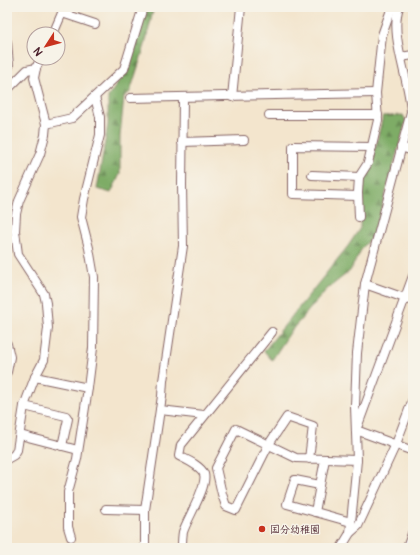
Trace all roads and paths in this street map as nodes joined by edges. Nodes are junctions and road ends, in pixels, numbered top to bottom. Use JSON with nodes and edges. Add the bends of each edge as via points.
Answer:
{"nodes":[{"id":1,"x":143,"y":7,"type":"edge"},
{"id":2,"x":241,"y":7,"type":"edge"},
{"id":3,"x":392,"y":7,"type":"edge"},
{"id":4,"x":399,"y":7,"type":"edge"},
{"id":5,"x":63,"y":10,"type":"edge"},
{"id":6,"x":95,"y":24,"type":"dead end"},
{"id":7,"x":56,"y":26,"type":"edge"},
{"id":8,"x":7,"y":42,"type":"edge"},
{"id":9,"x":413,"y":55,"type":"edge"},
{"id":10,"x":401,"y":57,"type":"junction"},
{"id":11,"x":9,"y":66,"type":"dead end"},
{"id":12,"x":36,"y":68,"type":"joint"},
{"id":13,"x":7,"y":90,"type":"edge"},
{"id":14,"x":376,"y":93,"type":"junction"},
{"id":15,"x":95,"y":97,"type":"junction"},
{"id":16,"x":232,"y":97,"type":"junction"},
{"id":17,"x":130,"y":98,"type":"dead end"},
{"id":18,"x":183,"y":98,"type":"junction"},
{"id":19,"x":269,"y":115,"type":"dead end"},
{"id":20,"x":378,"y":115,"type":"junction"},
{"id":21,"x":46,"y":124,"type":"junction"},
{"id":22,"x":244,"y":140,"type":"dead end"},
{"id":23,"x":182,"y":142,"type":"junction"},
{"id":24,"x":372,"y":147,"type":"junction"},
{"id":25,"x":401,"y":147,"type":"junction"},
{"id":26,"x":413,"y":151,"type":"edge"},
{"id":27,"x":312,"y":175,"type":"dead end"},
{"id":28,"x":359,"y":177,"type":"junction"},
{"id":29,"x":358,"y":196,"type":"junction"},
{"id":30,"x":359,"y":217,"type":"dead end"},
{"id":31,"x":413,"y":276,"type":"edge"},
{"id":32,"x":365,"y":284,"type":"junction"},
{"id":33,"x":405,"y":298,"type":"junction"},
{"id":34,"x":413,"y":302,"type":"edge"},
{"id":35,"x":272,"y":332,"type":"dead end"},
{"id":36,"x":7,"y":344,"type":"edge"},
{"id":37,"x":7,"y":372,"type":"edge"},
{"id":38,"x":35,"y":377,"type":"junction"},
{"id":39,"x":88,"y":388,"type":"junction"},
{"id":40,"x":413,"y":399,"type":"edge"},
{"id":41,"x":24,"y":406,"type":"junction"},
{"id":42,"x":160,"y":410,"type":"junction"},
{"id":43,"x":204,"y":415,"type":"junction"},
{"id":44,"x":356,"y":430,"type":"junction"},
{"id":45,"x":20,"y":435,"type":"junction"},
{"id":46,"x":269,"y":444,"type":"junction"},
{"id":47,"x":396,"y":444,"type":"junction"},
{"id":48,"x":62,"y":446,"type":"junction"},
{"id":49,"x":78,"y":450,"type":"junction"},
{"id":50,"x":413,"y":451,"type":"edge"},
{"id":51,"x":7,"y":459,"type":"edge"},
{"id":52,"x":309,"y":459,"type":"junction"},
{"id":53,"x":325,"y":459,"type":"junction"},
{"id":54,"x":357,"y":460,"type":"junction"},
{"id":55,"x":320,"y":485,"type":"junction"},
{"id":56,"x":106,"y":509,"type":"dead end"},
{"id":57,"x":145,"y":510,"type":"junction"},
{"id":58,"x":315,"y":512,"type":"junction"},
{"id":59,"x":351,"y":522,"type":"junction"},
{"id":60,"x":413,"y":531,"type":"edge"},
{"id":61,"x":350,"y":533,"type":"junction"},
{"id":62,"x":71,"y":537,"type":"dead end"},
{"id":63,"x":145,"y":548,"type":"edge"},
{"id":64,"x":182,"y":548,"type":"edge"},
{"id":65,"x":341,"y":548,"type":"edge"},
{"id":66,"x":407,"y":548,"type":"edge"}],
"edges":[{"from":1,"to":15,"type":"street","via":[[124,69]]},
{"from":2,"to":16,"type":"street"},
{"from":3,"to":14,"type":"street","via":[[382,35]]},
{"from":4,"to":10,"type":"street","via":[[396,34]]},
{"from":5,"to":6,"type":"street"},
{"from":5,"to":7,"type":"street"},
{"from":8,"to":11,"type":"street"},
{"from":9,"to":10,"type":"street"},
{"from":10,"to":25,"type":"street","via":[[411,112]]},
{"from":12,"to":13,"type":"street","via":[[27,70]]},
{"from":12,"to":21,"type":"street","via":[[34,78]]},
{"from":14,"to":16,"type":"street"},
{"from":14,"to":20,"type":"street"},
{"from":15,"to":21,"type":"street","via":[[72,118]]},
{"from":15,"to":39,"type":"street","via":[[100,117],[100,135],[81,217],[94,278],[93,348]]},
{"from":16,"to":18,"type":"street"},
{"from":17,"to":18,"type":"street"},
{"from":18,"to":23,"type":"street"},
{"from":19,"to":20,"type":"street"},
{"from":20,"to":24,"type":"street"},
{"from":21,"to":38,"type":"street","via":[[40,154],[19,201],[15,231],[18,254],[44,294],[48,314],[44,360]]},
{"from":22,"to":23,"type":"street"},
{"from":23,"to":42,"type":"street","via":[[183,246]]},
{"from":24,"to":28,"type":"street","via":[[368,163]]},
{"from":24,"to":29,"type":"street","via":[[293,146],[293,194]]},
{"from":25,"to":26,"type":"street"},
{"from":25,"to":32,"type":"street"},
{"from":27,"to":28,"type":"street"},
{"from":28,"to":29,"type":"street"},
{"from":29,"to":30,"type":"street"},
{"from":31,"to":33,"type":"street"},
{"from":32,"to":33,"type":"street"},
{"from":32,"to":44,"type":"street","via":[[357,353]]},
{"from":33,"to":34,"type":"street"},
{"from":33,"to":44,"type":"street"},
{"from":35,"to":43,"type":"street"},
{"from":36,"to":37,"type":"street","via":[[10,357]]},
{"from":38,"to":39,"type":"street"},
{"from":38,"to":41,"type":"street"},
{"from":39,"to":49,"type":"street"},
{"from":40,"to":47,"type":"street"},
{"from":41,"to":45,"type":"street"},
{"from":41,"to":48,"type":"street","via":[[66,416],[68,419]]},
{"from":42,"to":43,"type":"street"},
{"from":42,"to":57,"type":"street"},
{"from":43,"to":64,"type":"street","via":[[181,445],[179,456],[200,469],[205,480],[183,532]]},
{"from":44,"to":47,"type":"street"},
{"from":44,"to":54,"type":"street"},
{"from":45,"to":48,"type":"street"},
{"from":45,"to":51,"type":"street","via":[[17,450]]},
{"from":46,"to":46,"type":"street","via":[[236,510],[226,506],[216,468],[236,429]]},
{"from":46,"to":52,"type":"street","via":[[296,458]]},
{"from":46,"to":52,"type":"street","via":[[287,417],[313,426]]},
{"from":47,"to":50,"type":"street"},
{"from":47,"to":61,"type":"street","via":[[358,526]]},
{"from":48,"to":49,"type":"street"},
{"from":49,"to":62,"type":"street","via":[[68,492],[68,527]]},
{"from":52,"to":53,"type":"street"},
{"from":53,"to":54,"type":"street"},
{"from":53,"to":55,"type":"street"},
{"from":54,"to":59,"type":"street"},
{"from":55,"to":58,"type":"street"},
{"from":55,"to":58,"type":"street","via":[[295,480],[287,504]]},
{"from":56,"to":57,"type":"street"},
{"from":57,"to":63,"type":"street"},
{"from":58,"to":59,"type":"street"},
{"from":59,"to":61,"type":"street"},
{"from":60,"to":66,"type":"street"},
{"from":61,"to":65,"type":"street"}]}
